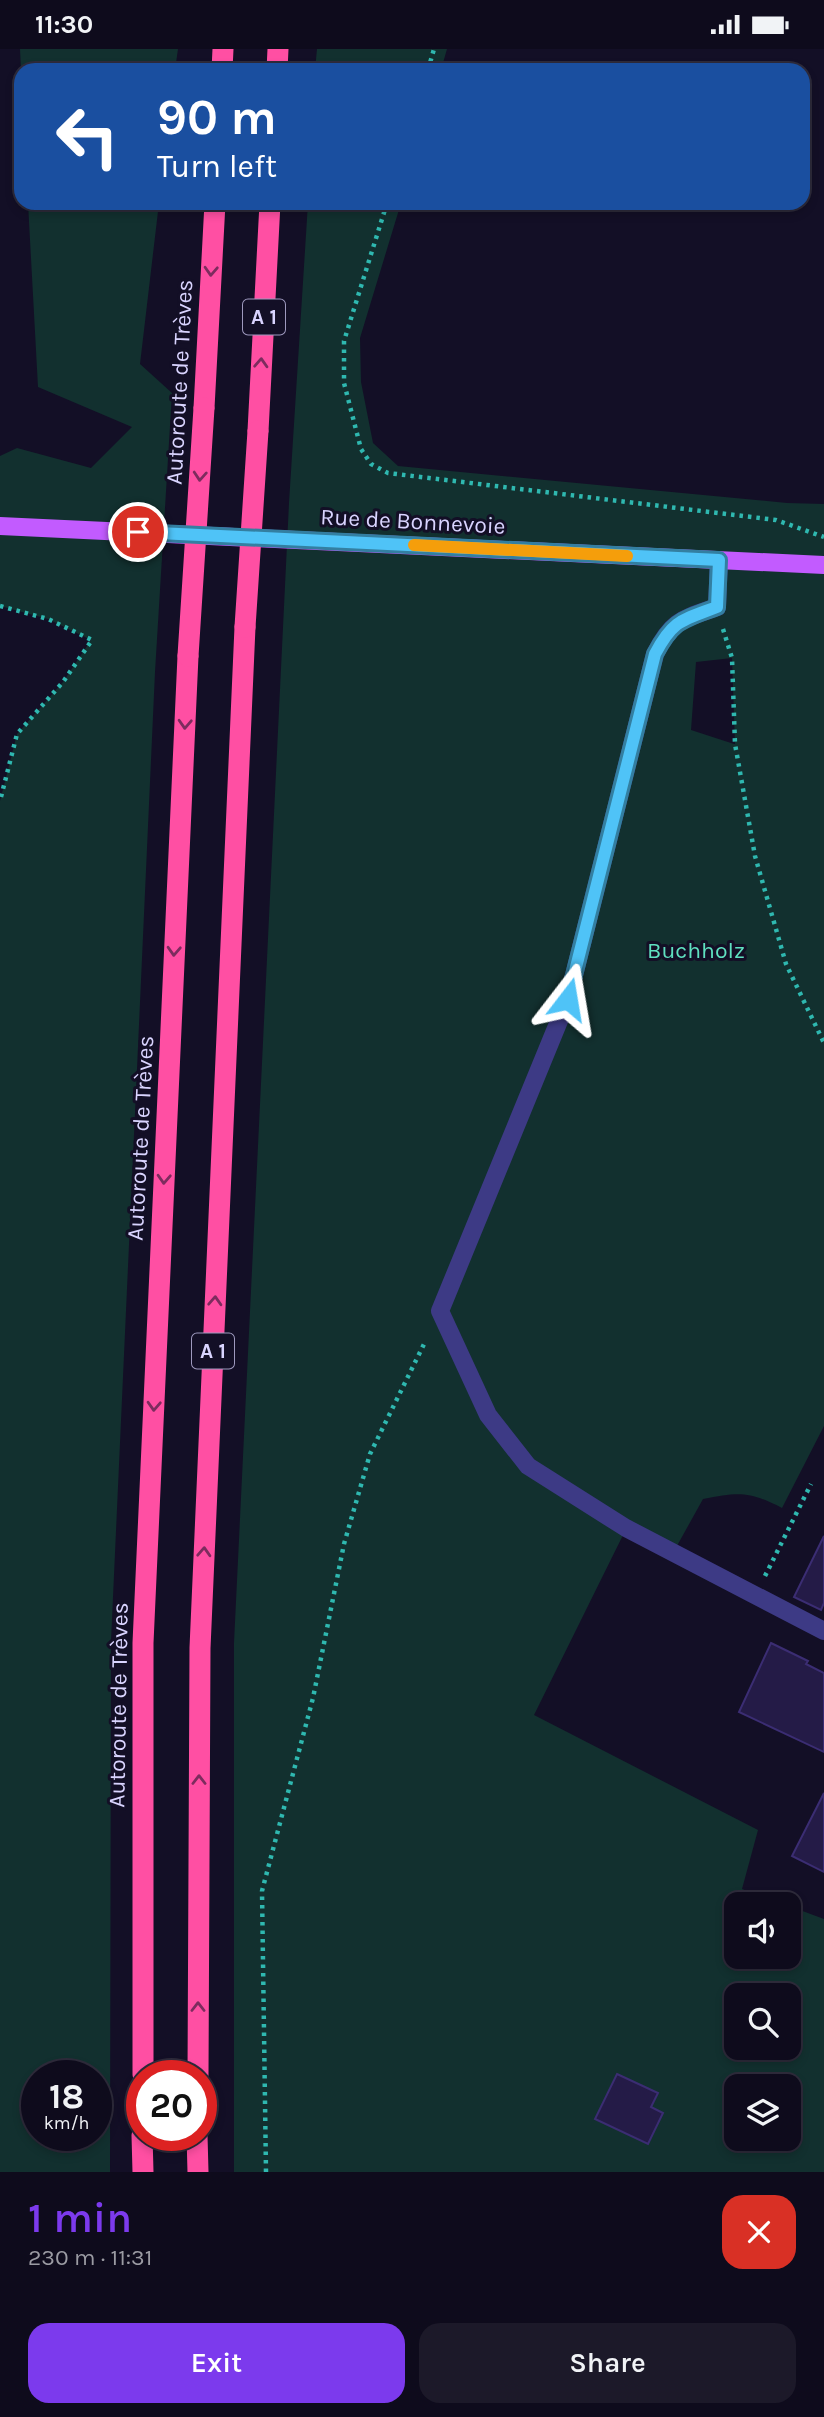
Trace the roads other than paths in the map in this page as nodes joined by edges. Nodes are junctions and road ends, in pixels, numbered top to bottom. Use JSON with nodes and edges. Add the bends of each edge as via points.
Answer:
{"nodes":[{"id":1,"x":215,"y":210,"type":"edge"},
{"id":2,"x":270,"y":210,"type":"edge"},
{"id":3,"x":0,"y":526,"type":"edge"},
{"id":4,"x":719,"y":560,"type":"junction"},
{"id":5,"x":824,"y":565,"type":"edge"},
{"id":6,"x":824,"y":1631,"type":"edge"},
{"id":7,"x":142,"y":2060,"type":"edge"},
{"id":8,"x":198,"y":2060,"type":"edge"},
{"id":9,"x":142,"y":2151,"type":"edge"},
{"id":10,"x":197,"y":2151,"type":"edge"},
{"id":11,"x":143,"y":2172,"type":"edge"},
{"id":12,"x":198,"y":2172,"type":"edge"}],
"edges":[{"from":1,"to":7,"type":"highway","name":"Autoroute de Trèves","number":"A 1","one_way":true,"bridge":true,"via":[[188,656],[143,1643]]},
{"from":8,"to":2,"type":"highway","number":"A 1","one_way":true,"bridge":true,"via":[[200,1648],[245,627]]},
{"from":3,"to":4,"type":"main road","name":"Rue de Bonnevoie"},
{"from":4,"to":5,"type":"main road","name":"Rue de Bonnevoie"},
{"from":4,"to":6,"type":"lane","via":[[717,607],[688,617],[667,631],[655,654],[568,999],[440,1311],[488,1415],[528,1466],[626,1528]]},
{"from":9,"to":11,"type":"highway"},
{"from":10,"to":12,"type":"highway"}]}
